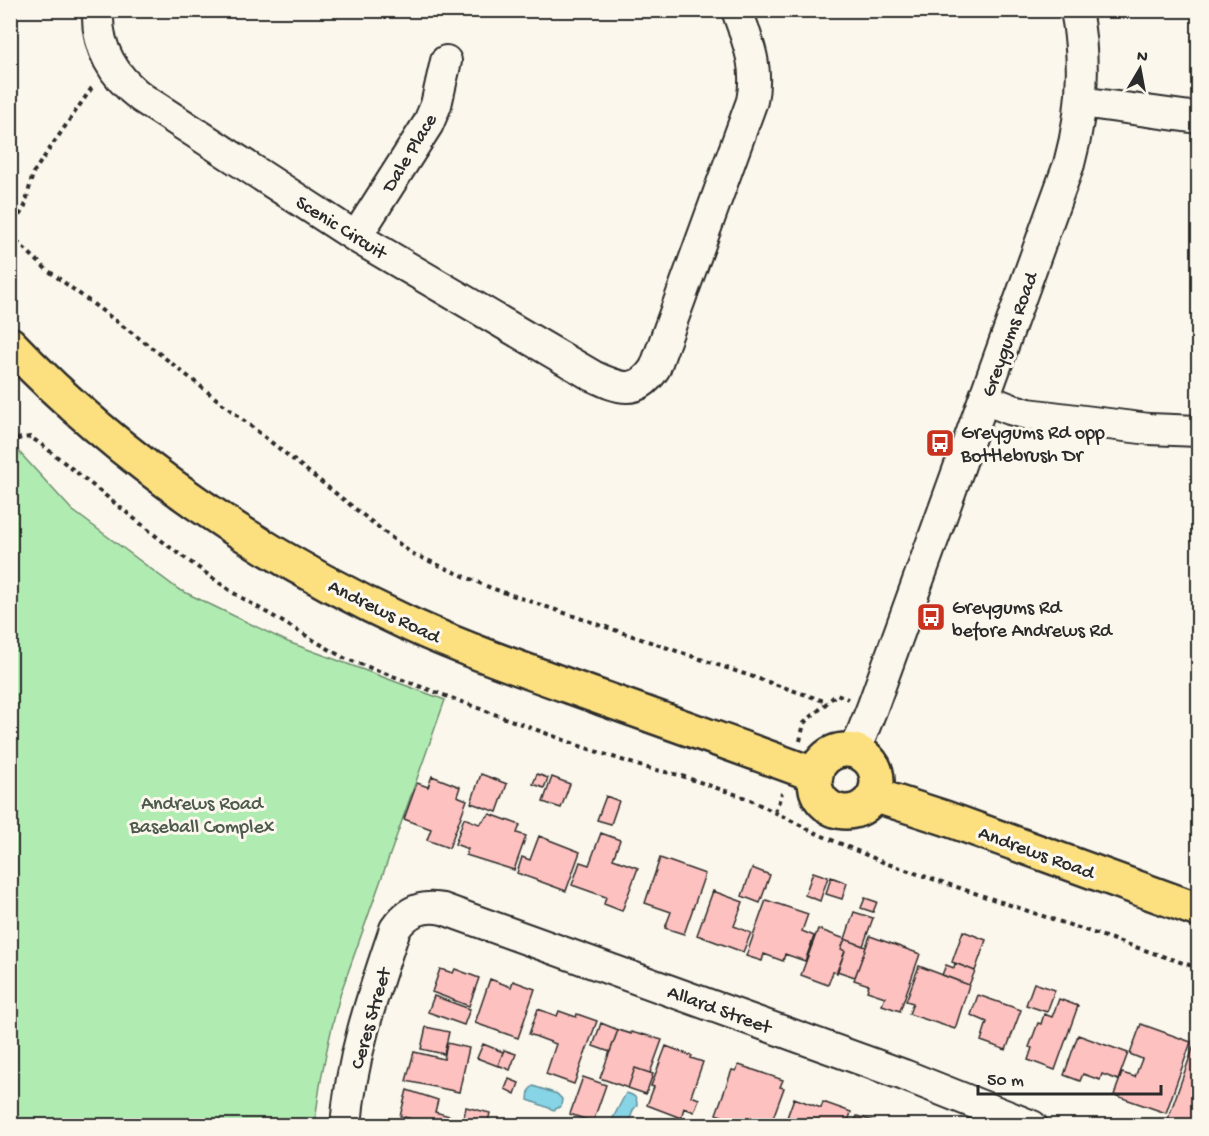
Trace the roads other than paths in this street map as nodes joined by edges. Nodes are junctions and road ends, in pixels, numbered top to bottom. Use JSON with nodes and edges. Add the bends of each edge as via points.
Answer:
{"nodes":[{"id":1,"x":98,"y":10,"type":"edge"},
{"id":2,"x":737,"y":10,"type":"edge"},
{"id":3,"x":1076,"y":10,"type":"edge"},
{"id":4,"x":446,"y":61,"type":"dead end"},
{"id":5,"x":1081,"y":102,"type":"junction"},
{"id":6,"x":1198,"y":118,"type":"edge"},
{"id":7,"x":356,"y":237,"type":"junction"},
{"id":8,"x":10,"y":344,"type":"edge"},
{"id":9,"x":985,"y":399,"type":"junction"},
{"id":10,"x":1198,"y":431,"type":"edge"},
{"id":11,"x":855,"y":751,"type":"junction"},
{"id":12,"x":816,"y":775,"type":"junction"},
{"id":13,"x":874,"y":795,"type":"junction"},
{"id":14,"x":1198,"y":910,"type":"edge"},
{"id":15,"x":406,"y":916,"type":"joint"},
{"id":16,"x":346,"y":1125,"type":"edge"},
{"id":17,"x":1032,"y":1125,"type":"edge"}],
"edges":[{"from":1,"to":7,"type":"street","name":"Scenic Circuit","via":[[100,40],[109,63],[124,83]]},
{"from":2,"to":7,"type":"street","name":"Scenic Circuit","via":[[755,66],[752,101],[658,360],[641,396],[629,387],[593,376]]},
{"from":3,"to":5,"type":"street","name":"Greygums Road","via":[[1082,46]]},
{"from":4,"to":7,"type":"street","name":"Dale Place","via":[[428,124]]},
{"from":5,"to":6,"type":"street"},
{"from":5,"to":9,"type":"street","name":"Greygums Road","via":[[1069,164]]},
{"from":8,"to":12,"type":"main road","name":"Andrews Road","via":[[96,425],[160,477],[240,532],[323,581],[412,625],[501,662]]},
{"from":9,"to":10,"type":"street","via":[[1028,414]]},
{"from":9,"to":11,"type":"street","name":"Greygums Road"},
{"from":11,"to":12,"type":"main road","via":[[835,752],[819,765]]},
{"from":11,"to":13,"type":"main road","via":[[875,769]]},
{"from":12,"to":13,"type":"main road","via":[[818,794],[831,808],[841,812],[860,809]]},
{"from":13,"to":14,"type":"main road","name":"Andrews Road"},
{"from":15,"to":16,"type":"street","name":"Ceres Street","via":[[395,929],[366,1014],[352,1073]]},
{"from":15,"to":17,"type":"street","name":"Allard Street","via":[[424,907],[443,909]]}]}
